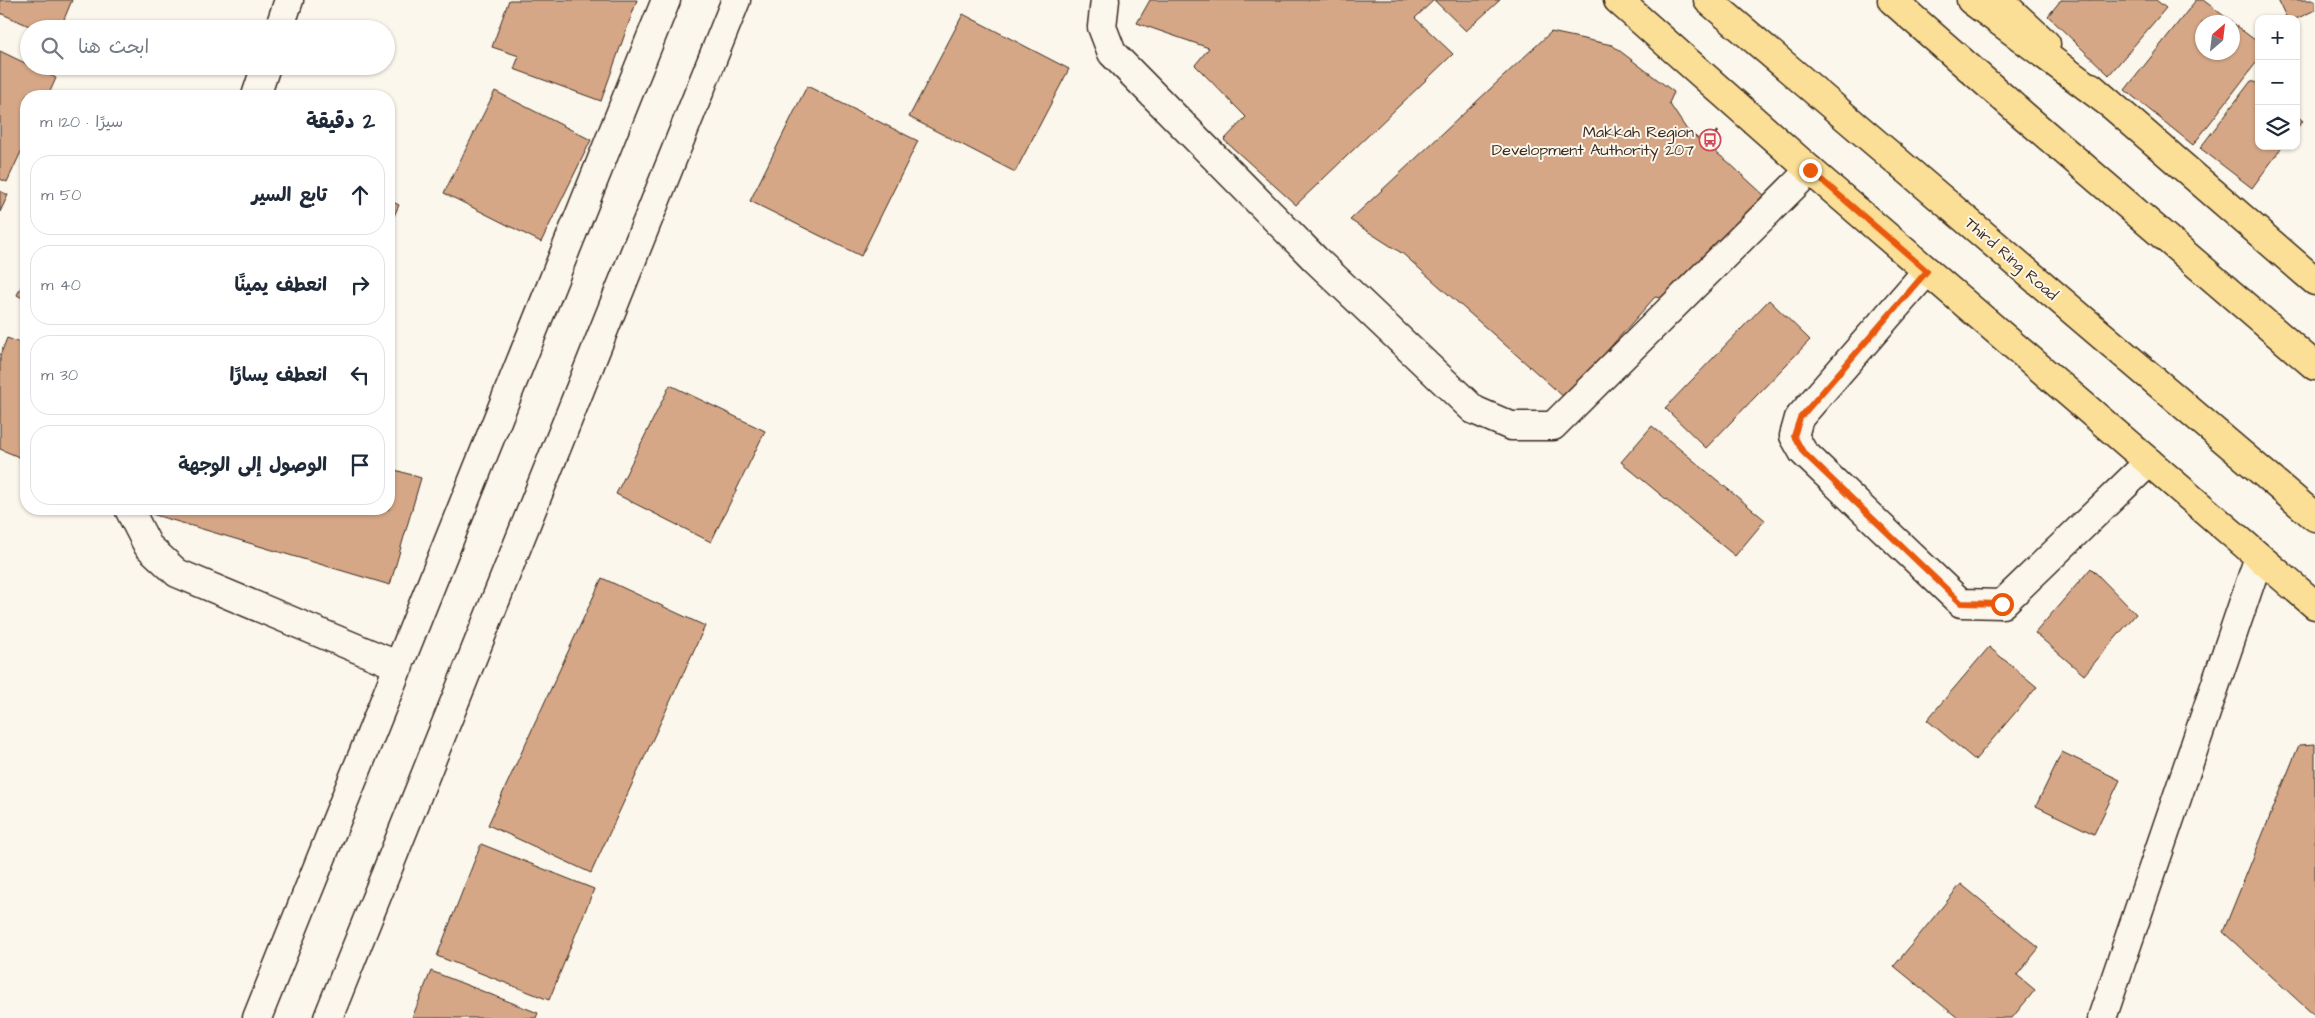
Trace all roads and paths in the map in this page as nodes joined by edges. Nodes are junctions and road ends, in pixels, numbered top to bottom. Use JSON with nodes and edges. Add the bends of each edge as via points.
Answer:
{"nodes":[{"id":1,"x":289,"y":0,"type":"edge"},
{"id":2,"x":666,"y":0,"type":"edge"},
{"id":3,"x":736,"y":0,"type":"edge"},
{"id":4,"x":1105,"y":0,"type":"edge"},
{"id":5,"x":1618,"y":0,"type":"edge"},
{"id":6,"x":1708,"y":0,"type":"edge"},
{"id":7,"x":1892,"y":0,"type":"edge"},
{"id":8,"x":1971,"y":0,"type":"edge"},
{"id":9,"x":1999,"y":0,"type":"edge"},
{"id":10,"x":282,"y":20,"type":"edge"},
{"id":11,"x":263,"y":75,"type":"edge"},
{"id":12,"x":258,"y":90,"type":"edge"},
{"id":13,"x":2109,"y":103,"type":"junction"},
{"id":14,"x":1810,"y":170,"type":"junction"},
{"id":15,"x":1927,"y":271,"type":"junction"},
{"id":16,"x":2315,"y":281,"type":"edge"},
{"id":17,"x":2315,"y":366,"type":"edge"},
{"id":18,"x":2149,"y":462,"type":"junction"},
{"id":19,"x":132,"y":515,"type":"edge"},
{"id":20,"x":2315,"y":517,"type":"edge"},
{"id":21,"x":2259,"y":557,"type":"junction"},
{"id":22,"x":2315,"y":605,"type":"edge"},
{"id":23,"x":399,"y":666,"type":"junction"},
{"id":24,"x":257,"y":1018,"type":"edge"},
{"id":25,"x":328,"y":1018,"type":"edge"},
{"id":26,"x":2102,"y":1018,"type":"edge"}],
"edges":[{"from":1,"to":10,"type":"street"},
{"from":2,"to":23,"type":"street"},
{"from":3,"to":25,"type":"street"},
{"from":4,"to":14,"type":"street","via":[[1102,27],[1112,53],[1315,259],[1474,410],[1511,426],[1553,426]]},
{"from":5,"to":14,"type":"main road"},
{"from":6,"to":20,"type":"main road","name":"Third Ring Road"},
{"from":7,"to":17,"type":"main road"},
{"from":8,"to":13,"type":"main road"},
{"from":9,"to":13,"type":"main road"},
{"from":11,"to":12,"type":"street"},
{"from":13,"to":16,"type":"main road"},
{"from":14,"to":15,"type":"main road"},
{"from":15,"to":18,"type":"main road"},
{"from":15,"to":18,"type":"street","via":[[1800,418],[1794,436],[1803,452],[1961,603],[2002,604]]},
{"from":18,"to":21,"type":"main road"},
{"from":19,"to":23,"type":"street","via":[[148,546],[177,573]]},
{"from":21,"to":22,"type":"main road"},
{"from":21,"to":26,"type":"street"},
{"from":23,"to":24,"type":"street"}]}
